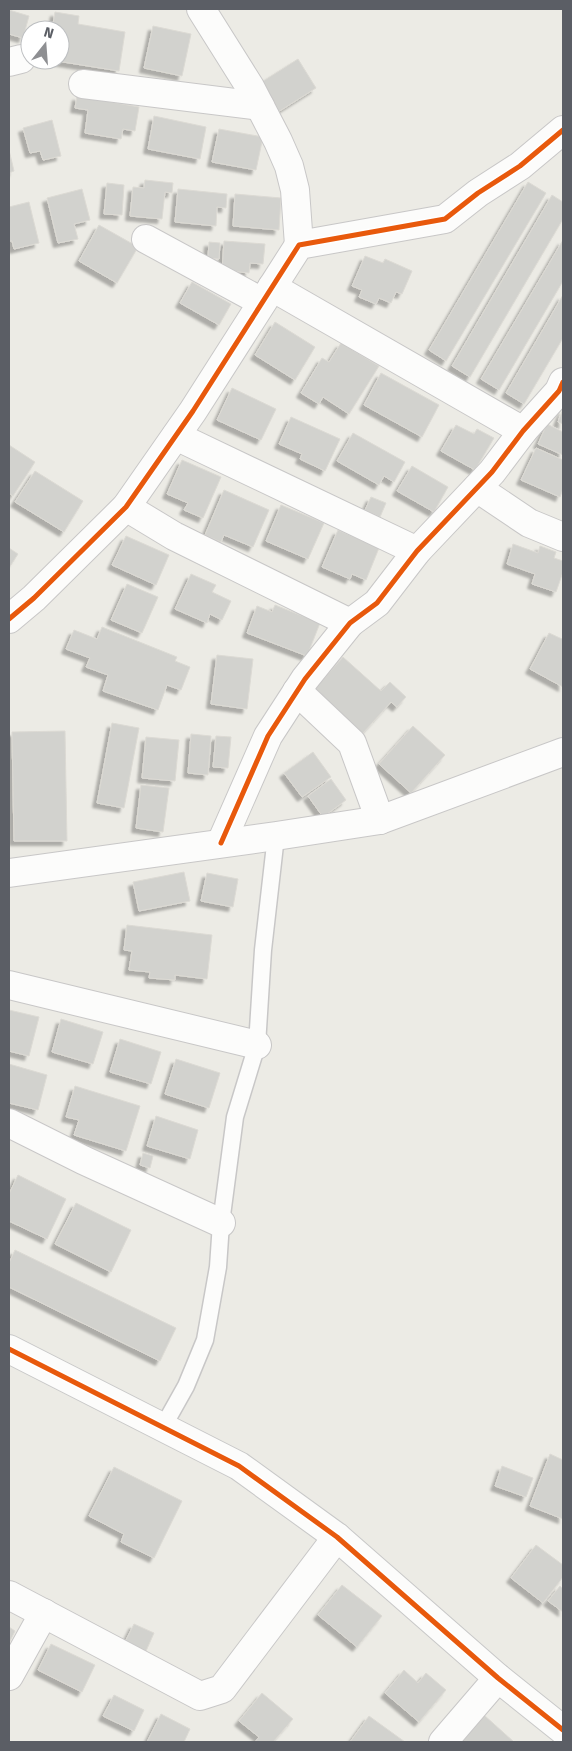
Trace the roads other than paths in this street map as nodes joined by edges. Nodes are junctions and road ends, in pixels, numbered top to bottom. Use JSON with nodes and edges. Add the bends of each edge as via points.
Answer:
{"nodes":[{"id":1,"x":201,"y":9,"type":"edge"},
{"id":2,"x":83,"y":84,"type":"dead end"},
{"id":3,"x":260,"y":106,"type":"junction"},
{"id":4,"x":563,"y":130,"type":"edge"},
{"id":5,"x":146,"y":240,"type":"dead end"},
{"id":6,"x":299,"y":245,"type":"junction"},
{"id":7,"x":267,"y":295,"type":"junction"},
{"id":8,"x":563,"y":382,"type":"edge"},
{"id":9,"x":523,"y":431,"type":"junction"},
{"id":10,"x":176,"y":436,"type":"junction"},
{"id":11,"x":477,"y":488,"type":"junction"},
{"id":12,"x":126,"y":507,"type":"junction"},
{"id":13,"x":563,"y":537,"type":"edge"},
{"id":14,"x":418,"y":551,"type":"junction"},
{"id":15,"x":9,"y":619,"type":"edge"},
{"id":16,"x":350,"y":623,"type":"junction"},
{"id":17,"x":297,"y":692,"type":"junction"},
{"id":18,"x":563,"y":752,"type":"edge"},
{"id":19,"x":380,"y":820,"type":"junction"},
{"id":20,"x":276,"y":836,"type":"junction"},
{"id":21,"x":221,"y":843,"type":"junction"},
{"id":22,"x":9,"y":873,"type":"edge"},
{"id":23,"x":9,"y":985,"type":"edge"},
{"id":24,"x":257,"y":1045,"type":"junction"},
{"id":25,"x":9,"y":1123,"type":"edge"},
{"id":26,"x":221,"y":1223,"type":"junction"},
{"id":27,"x":9,"y":1349,"type":"edge"},
{"id":28,"x":164,"y":1427,"type":"junction"},
{"id":29,"x":337,"y":1537,"type":"junction"},
{"id":30,"x":9,"y":1595,"type":"edge"},
{"id":31,"x":44,"y":1613,"type":"junction"},
{"id":32,"x":9,"y":1676,"type":"edge"},
{"id":33,"x":498,"y":1678,"type":"junction"},
{"id":34,"x":563,"y":1730,"type":"edge"},
{"id":35,"x":443,"y":1742,"type":"edge"}],
"edges":[{"from":1,"to":3,"type":"street"},
{"from":2,"to":3,"type":"street"},
{"from":3,"to":6,"type":"street","via":[[290,166]]},
{"from":4,"to":6,"type":"street","via":[[520,166],[445,219]]},
{"from":5,"to":7,"type":"street"},
{"from":6,"to":7,"type":"street"},
{"from":7,"to":9,"type":"street"},
{"from":7,"to":10,"type":"street"},
{"from":8,"to":9,"type":"street","via":[[559,391]]},
{"from":9,"to":11,"type":"street"},
{"from":10,"to":12,"type":"street"},
{"from":10,"to":14,"type":"street"},
{"from":11,"to":13,"type":"street","via":[[529,523]]},
{"from":11,"to":14,"type":"street"},
{"from":12,"to":15,"type":"street"},
{"from":12,"to":16,"type":"street","via":[[174,536]]},
{"from":14,"to":16,"type":"street","via":[[377,604]]},
{"from":16,"to":17,"type":"street"},
{"from":17,"to":19,"type":"street","via":[[352,743]]},
{"from":17,"to":21,"type":"street","via":[[268,736]]},
{"from":18,"to":19,"type":"street"},
{"from":19,"to":20,"type":"street"},
{"from":20,"to":21,"type":"street"},
{"from":20,"to":24,"type":"lane","via":[[263,950]]},
{"from":21,"to":22,"type":"street"},
{"from":23,"to":24,"type":"street"},
{"from":24,"to":26,"type":"lane","via":[[235,1117]]},
{"from":25,"to":26,"type":"street"},
{"from":26,"to":28,"type":"lane","via":[[218,1267],[205,1340]]},
{"from":27,"to":28,"type":"street"},
{"from":28,"to":29,"type":"street","via":[[239,1466]]},
{"from":29,"to":31,"type":"street","via":[[222,1689],[200,1696]]},
{"from":29,"to":33,"type":"street"},
{"from":30,"to":31,"type":"street"},
{"from":31,"to":32,"type":"street"},
{"from":33,"to":34,"type":"street"},
{"from":33,"to":35,"type":"street"}]}
